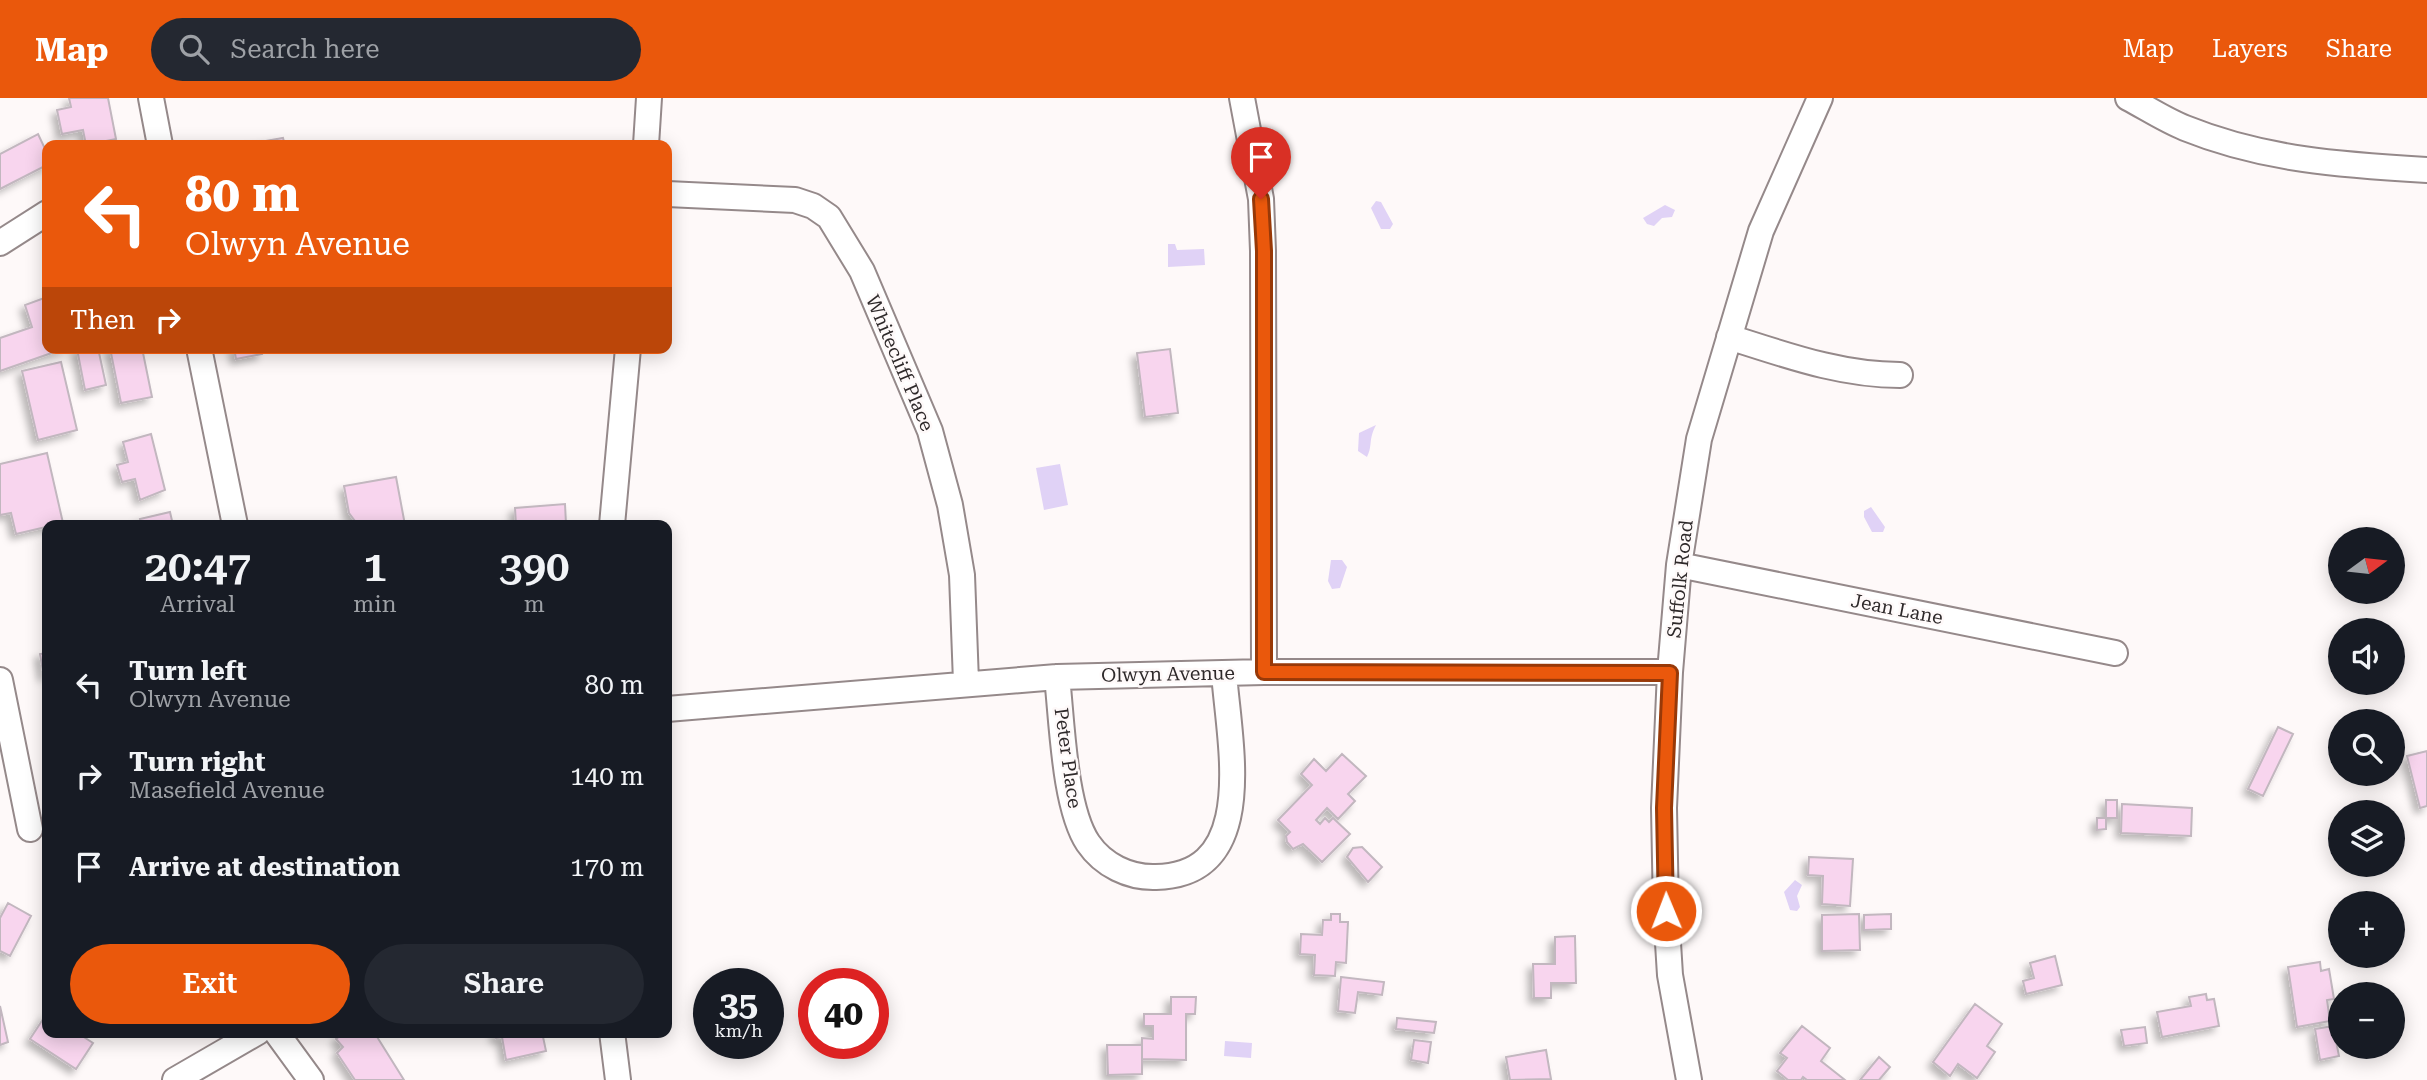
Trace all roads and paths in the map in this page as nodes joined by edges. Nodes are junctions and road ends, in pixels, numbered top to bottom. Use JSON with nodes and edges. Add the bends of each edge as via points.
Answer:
{"nodes":[{"id":1,"x":151,"y":98,"type":"edge"},
{"id":2,"x":649,"y":98,"type":"edge"},
{"id":3,"x":1242,"y":98,"type":"edge"},
{"id":4,"x":1819,"y":98,"type":"edge"},
{"id":5,"x":2128,"y":98,"type":"edge"},
{"id":6,"x":159,"y":140,"type":"edge"},
{"id":7,"x":646,"y":140,"type":"edge"},
{"id":8,"x":2427,"y":170,"type":"edge"},
{"id":9,"x":672,"y":194,"type":"edge"},
{"id":10,"x":42,"y":216,"type":"edge"},
{"id":11,"x":0,"y":243,"type":"edge"},
{"id":12,"x":1730,"y":337,"type":"junction"},
{"id":13,"x":200,"y":354,"type":"edge"},
{"id":14,"x":627,"y":354,"type":"edge"},
{"id":15,"x":1900,"y":375,"type":"dead end"},
{"id":16,"x":233,"y":520,"type":"edge"},
{"id":17,"x":612,"y":520,"type":"edge"},
{"id":18,"x":1679,"y":565,"type":"junction"},
{"id":19,"x":2115,"y":653,"type":"dead end"},
{"id":20,"x":1264,"y":672,"type":"junction"},
{"id":21,"x":1224,"y":673,"type":"junction"},
{"id":22,"x":1670,"y":673,"type":"junction"},
{"id":23,"x":1057,"y":677,"type":"junction"},
{"id":24,"x":0,"y":680,"type":"edge"},
{"id":25,"x":966,"y":682,"type":"junction"},
{"id":26,"x":672,"y":709,"type":"edge"},
{"id":27,"x":30,"y":829,"type":"dead end"},
{"id":28,"x":248,"y":1038,"type":"edge"},
{"id":29,"x":280,"y":1038,"type":"edge"},
{"id":30,"x":613,"y":1038,"type":"edge"},
{"id":31,"x":174,"y":1080,"type":"edge"},
{"id":32,"x":311,"y":1080,"type":"edge"},
{"id":33,"x":618,"y":1080,"type":"edge"},
{"id":34,"x":1689,"y":1080,"type":"edge"}],
"edges":[{"from":1,"to":6,"type":"street"},
{"from":2,"to":7,"type":"street"},
{"from":3,"to":20,"type":"street","via":[[1261,199],[1264,251]]},
{"from":4,"to":12,"type":"street","name":"Suffolk Road","via":[[1761,231]]},
{"from":5,"to":8,"type":"street","via":[[2182,127],[2267,154],[2324,164]]},
{"from":9,"to":25,"type":"street","name":"Whitecliff Place","via":[[795,200],[813,206],[829,217],[862,271],[930,431],[950,505],[962,575]]},
{"from":10,"to":11,"type":"street"},
{"from":12,"to":15,"type":"street","via":[[1812,363],[1866,375]]},
{"from":12,"to":18,"type":"street","name":"Suffolk Road","via":[[1699,439]]},
{"from":13,"to":16,"type":"street"},
{"from":14,"to":17,"type":"street"},
{"from":18,"to":19,"type":"street","name":"Jean Lane"},
{"from":18,"to":22,"type":"street","name":"Suffolk Road"},
{"from":20,"to":21,"type":"street","name":"Olwyn Avenue"},
{"from":20,"to":22,"type":"street","name":"Olwyn Avenue"},
{"from":21,"to":23,"type":"street","name":"Olwyn Avenue"},
{"from":21,"to":23,"type":"street","name":"Peter Place","via":[[1230,821],[1204,865],[1166,877],[1144,878],[1105,863],[1087,842],[1072,805]]},
{"from":22,"to":34,"type":"street","name":"Suffolk Road","via":[[1664,808],[1666,911],[1670,975]]},
{"from":23,"to":25,"type":"street","name":"Olwyn Avenue"},
{"from":24,"to":27,"type":"street"},
{"from":25,"to":26,"type":"street","name":"Olwyn Avenue"},
{"from":28,"to":31,"type":"street"},
{"from":29,"to":32,"type":"street"},
{"from":30,"to":33,"type":"street"}]}
